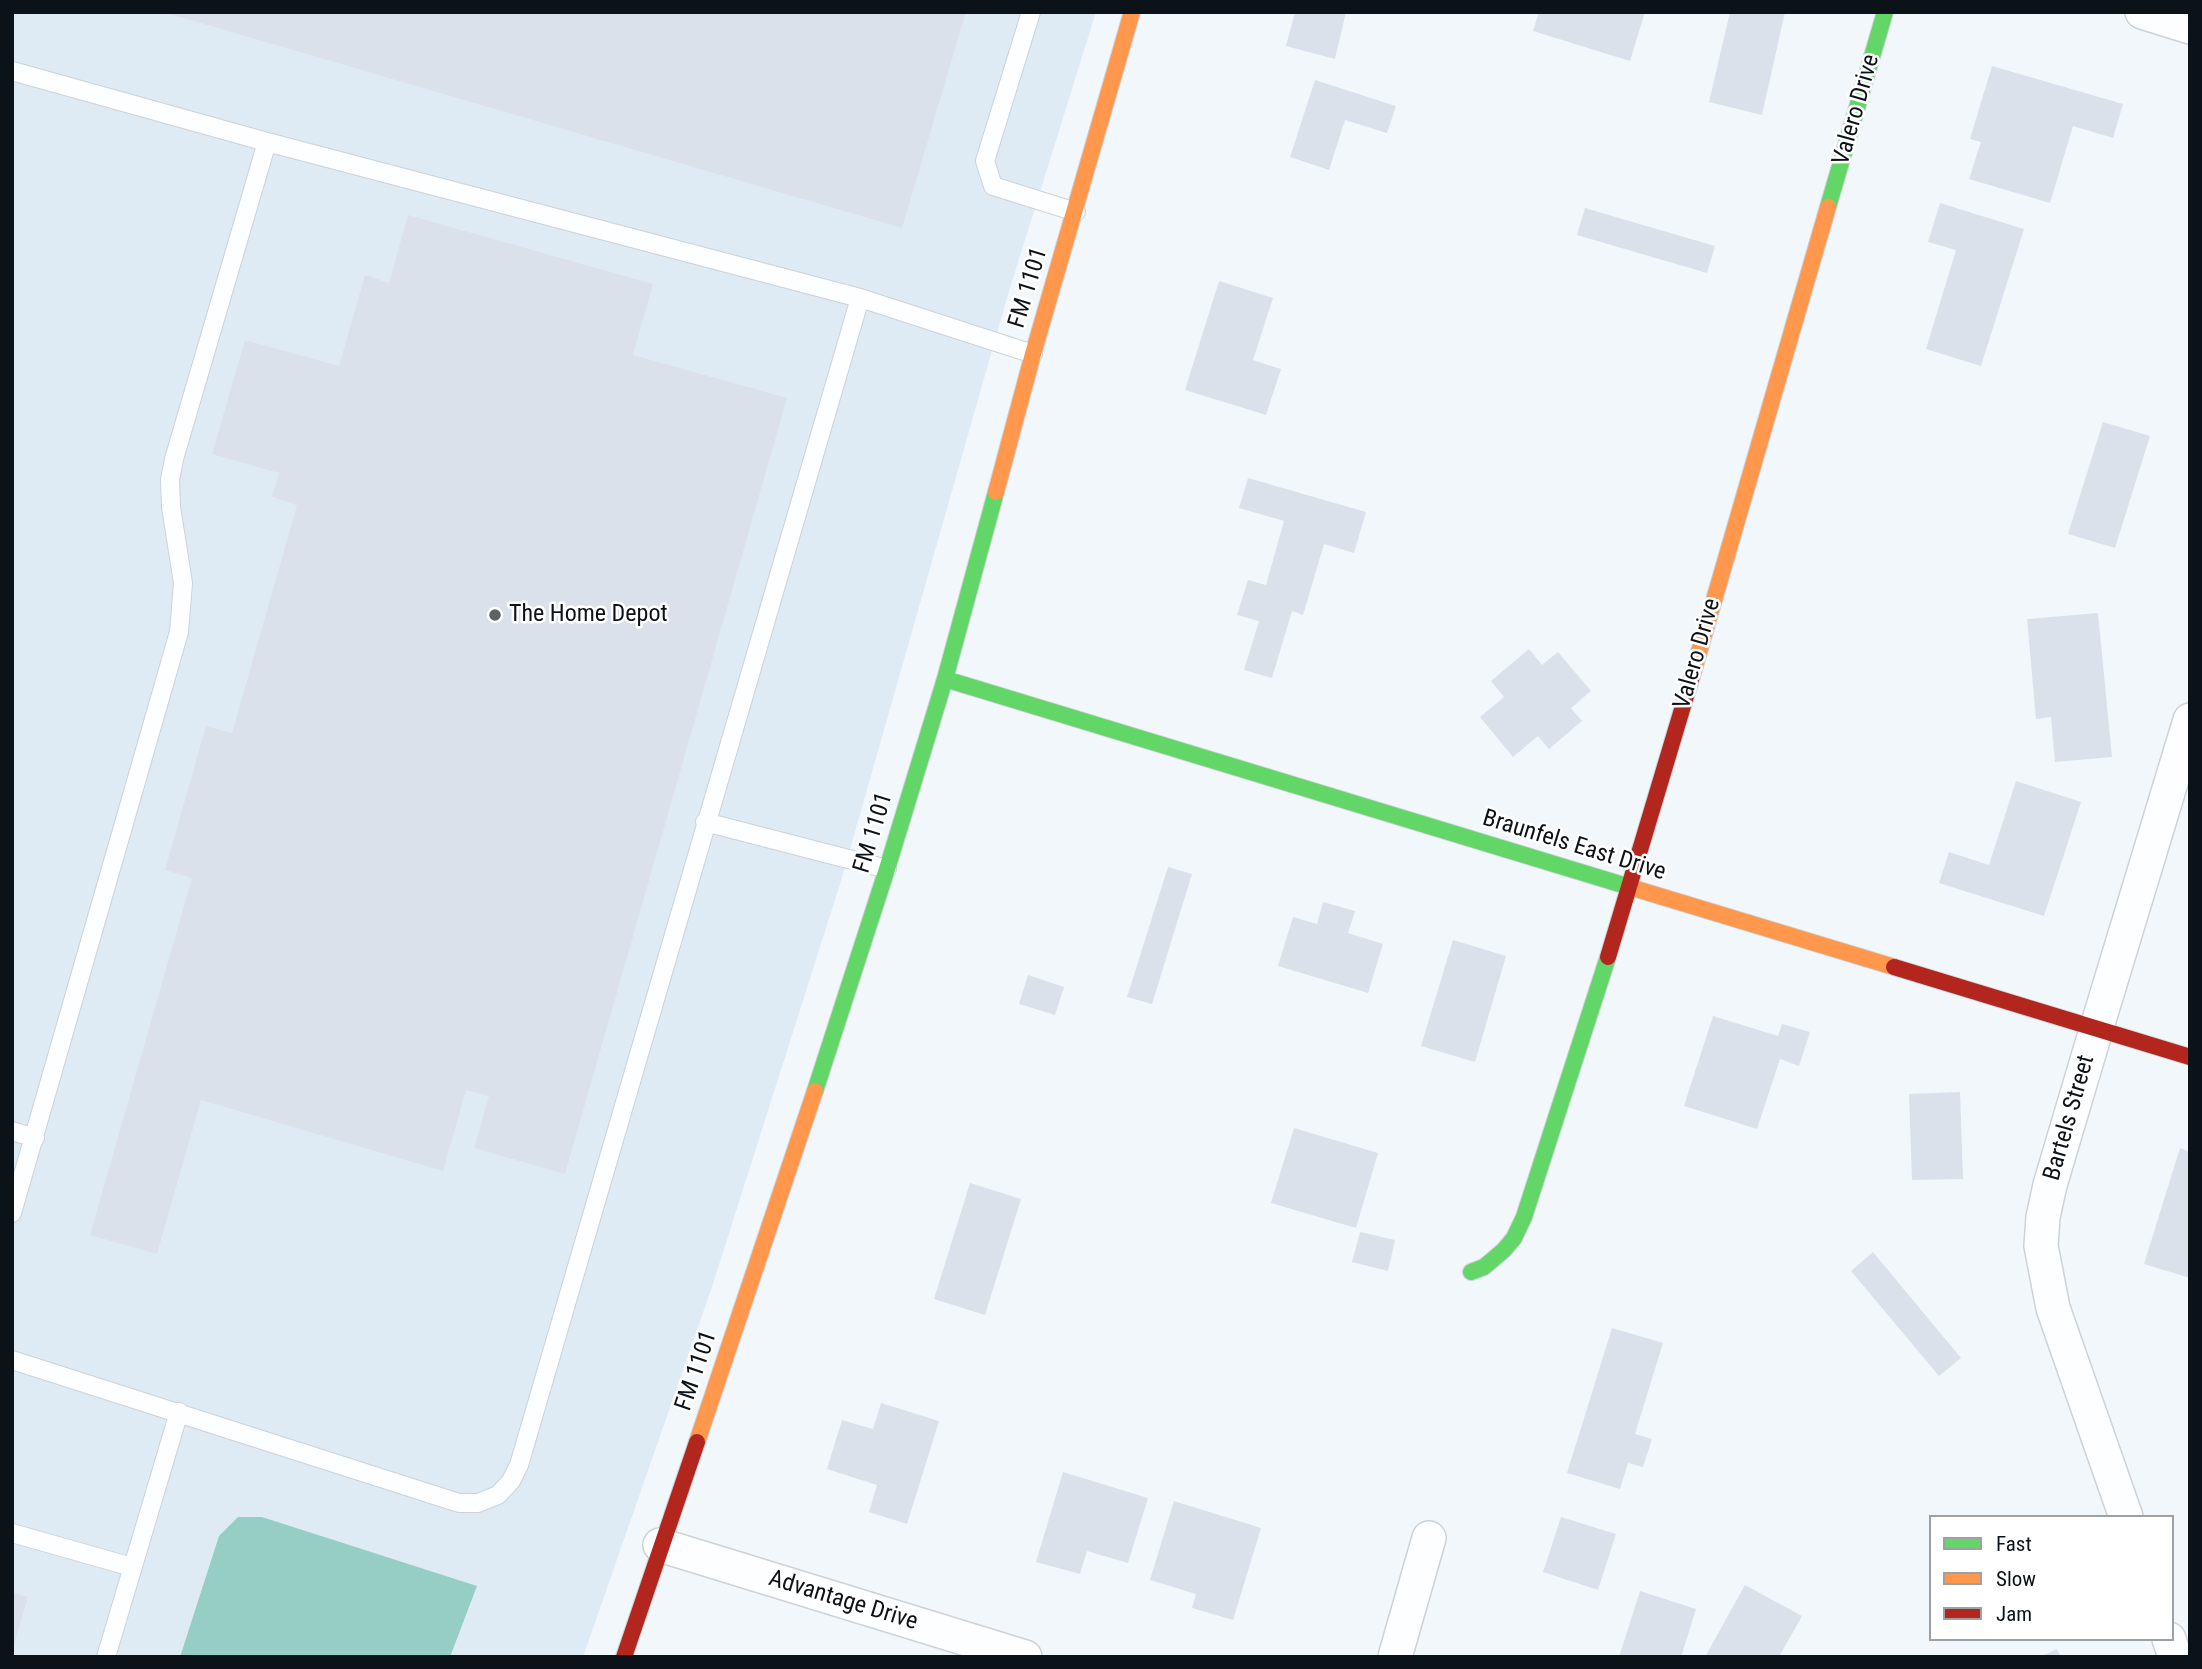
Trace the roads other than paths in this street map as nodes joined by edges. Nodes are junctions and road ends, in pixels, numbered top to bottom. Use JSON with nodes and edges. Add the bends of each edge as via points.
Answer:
{"nodes":[{"id":1,"x":1031,"y":12,"type":"edge"},
{"id":2,"x":1132,"y":12,"type":"edge"},
{"id":3,"x":1885,"y":12,"type":"edge"},
{"id":4,"x":2142,"y":12,"type":"edge"},
{"id":5,"x":2190,"y":27,"type":"edge"},
{"id":6,"x":12,"y":71,"type":"edge"},
{"id":7,"x":267,"y":142,"type":"junction"},
{"id":8,"x":1076,"y":212,"type":"junction"},
{"id":9,"x":860,"y":298,"type":"junction"},
{"id":10,"x":1033,"y":354,"type":"junction"},
{"id":11,"x":945,"y":680,"type":"junction"},
{"id":12,"x":2190,"y":720,"type":"edge"},
{"id":13,"x":705,"y":822,"type":"junction"},
{"id":14,"x":887,"y":869,"type":"junction"},
{"id":15,"x":1630,"y":887,"type":"junction"},
{"id":16,"x":2096,"y":1030,"type":"junction"},
{"id":17,"x":2190,"y":1057,"type":"edge"},
{"id":18,"x":12,"y":1131,"type":"edge"},
{"id":19,"x":35,"y":1138,"type":"junction"},
{"id":20,"x":12,"y":1213,"type":"edge"},
{"id":21,"x":1471,"y":1272,"type":"dead end"},
{"id":22,"x":12,"y":1360,"type":"edge"},
{"id":23,"x":179,"y":1412,"type":"junction"},
{"id":24,"x":2125,"y":1515,"type":"edge"},
{"id":25,"x":12,"y":1533,"type":"edge"},
{"id":26,"x":1429,"y":1538,"type":"dead end"},
{"id":27,"x":660,"y":1545,"type":"junction"},
{"id":28,"x":132,"y":1567,"type":"junction"},
{"id":29,"x":106,"y":1657,"type":"edge"},
{"id":30,"x":624,"y":1657,"type":"edge"},
{"id":31,"x":1025,"y":1657,"type":"edge"},
{"id":32,"x":1395,"y":1657,"type":"edge"}],
"edges":[{"from":1,"to":8,"type":"lane","via":[[985,161],[993,186]]},
{"from":2,"to":8,"type":"street","name":"FM 1101","number":"FM 1101"},
{"from":3,"to":15,"type":"street","name":"Valero Drive"},
{"from":4,"to":5,"type":"street"},
{"from":6,"to":7,"type":"lane"},
{"from":7,"to":9,"type":"lane"},
{"from":7,"to":19,"type":"lane","via":[[172,469],[171,507],[183,583],[179,632]]},
{"from":8,"to":10,"type":"street","name":"FM 1101","number":"FM 1101"},
{"from":9,"to":10,"type":"lane"},
{"from":9,"to":13,"type":"lane"},
{"from":10,"to":11,"type":"street","name":"FM 1101","number":"FM 1101"},
{"from":11,"to":14,"type":"street","name":"FM 1101","number":"FM 1101"},
{"from":11,"to":15,"type":"street","name":"Braunfels East Drive"},
{"from":12,"to":16,"type":"street","name":"Bartels Street"},
{"from":13,"to":14,"type":"lane"},
{"from":13,"to":23,"type":"lane","via":[[511,1481],[498,1495],[478,1503],[459,1503]]},
{"from":14,"to":27,"type":"street","name":"FM 1101","number":"FM 1101"},
{"from":15,"to":16,"type":"street","name":"Braunfels East Drive"},
{"from":15,"to":21,"type":"street","name":"Valero Drive","via":[[1524,1217],[1504,1250]]},
{"from":16,"to":17,"type":"street","name":"Braunfels East Drive"},
{"from":16,"to":24,"type":"street","name":"Bartels Street","via":[[2050,1185],[2041,1246],[2053,1308]]},
{"from":18,"to":19,"type":"lane"},
{"from":19,"to":20,"type":"lane"},
{"from":22,"to":23,"type":"lane"},
{"from":23,"to":28,"type":"lane"},
{"from":25,"to":28,"type":"lane"},
{"from":26,"to":32,"type":"street"},
{"from":27,"to":30,"type":"street","name":"FM 1101","number":"FM 1101"},
{"from":27,"to":31,"type":"street","name":"Advantage Drive"},
{"from":28,"to":29,"type":"lane"}]}
